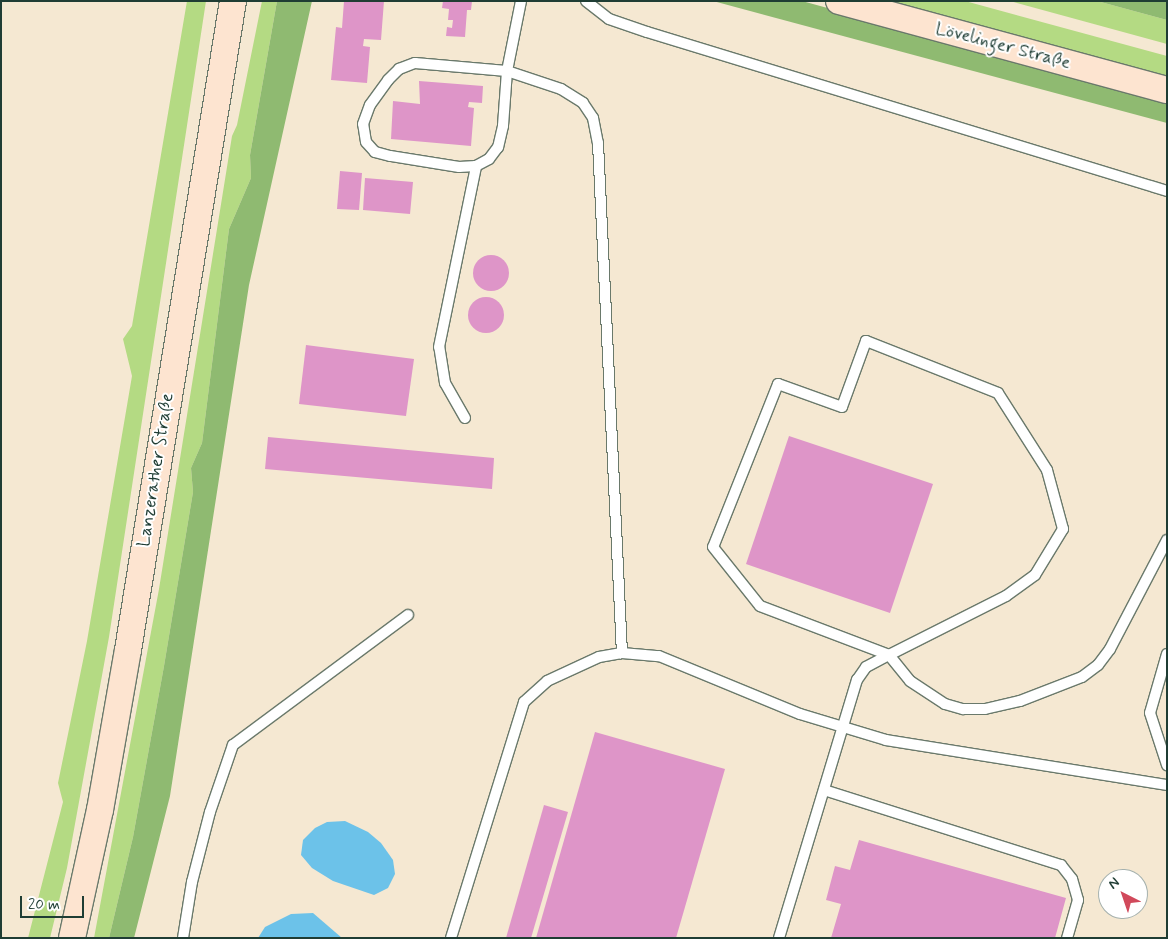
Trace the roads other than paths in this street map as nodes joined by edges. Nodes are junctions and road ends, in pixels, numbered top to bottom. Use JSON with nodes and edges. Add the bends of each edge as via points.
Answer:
{"nodes":[{"id":1,"x":233,"y":1,"type":"edge"},
{"id":2,"x":252,"y":1,"type":"edge"},
{"id":3,"x":520,"y":1,"type":"edge"},
{"id":4,"x":586,"y":1,"type":"edge"},
{"id":5,"x":839,"y":1,"type":"edge"},
{"id":6,"x":223,"y":51,"type":"junction"},
{"id":7,"x":507,"y":71,"type":"junction"},
{"id":8,"x":1167,"y":90,"type":"edge"},
{"id":9,"x":476,"y":166,"type":"junction"},
{"id":10,"x":1167,"y":191,"type":"edge"},
{"id":11,"x":465,"y":418,"type":"dead end"},
{"id":12,"x":1167,"y":540,"type":"edge"},
{"id":13,"x":1164,"y":553,"type":"edge"},
{"id":14,"x":408,"y":615,"type":"dead end"},
{"id":15,"x":622,"y":653,"type":"junction"},
{"id":16,"x":1167,"y":654,"type":"edge"},
{"id":17,"x":889,"y":655,"type":"junction"},
{"id":18,"x":842,"y":729,"type":"junction"},
{"id":19,"x":1167,"y":765,"type":"edge"},
{"id":20,"x":1167,"y":785,"type":"edge"},
{"id":21,"x":824,"y":790,"type":"junction"},
{"id":22,"x":72,"y":938,"type":"edge"},
{"id":23,"x":183,"y":938,"type":"edge"},
{"id":24,"x":451,"y":938,"type":"edge"},
{"id":25,"x":780,"y":938,"type":"edge"},
{"id":26,"x":1067,"y":938,"type":"edge"}],
"edges":[{"from":1,"to":6,"type":"main road","name":"Lanzerather Straße"},
{"from":2,"to":6,"type":"main road"},
{"from":3,"to":7,"type":"lane"},
{"from":4,"to":10,"type":"lane","via":[[609,19],[647,32]]},
{"from":5,"to":8,"type":"main road","name":"Lövelinger Straße"},
{"from":6,"to":22,"type":"main road","name":"Lanzerather Straße","via":[[128,650],[100,810]]},
{"from":7,"to":9,"type":"lane","via":[[498,147],[489,159]]},
{"from":7,"to":9,"type":"lane","via":[[415,63],[399,69],[388,80],[370,105],[363,124],[366,142],[375,152]]},
{"from":7,"to":15,"type":"lane","via":[[562,89],[583,103],[595,126]]},
{"from":9,"to":11,"type":"lane","via":[[439,347],[445,383]]},
{"from":12,"to":13,"type":"lane"},
{"from":13,"to":17,"type":"lane","via":[[1098,665],[1082,677],[1054,689],[984,709],[963,709],[927,695],[910,681]]},
{"from":14,"to":23,"type":"lane","via":[[233,745],[199,856]]},
{"from":15,"to":18,"type":"lane","via":[[659,656]]},
{"from":15,"to":24,"type":"lane","via":[[580,664],[547,681],[524,702]]},
{"from":16,"to":19,"type":"lane","via":[[1150,713]]},
{"from":17,"to":17,"type":"lane","via":[[1006,596],[1035,575],[1063,529],[1047,470],[998,393],[866,341],[842,407],[778,384],[713,548],[760,606]]},
{"from":17,"to":18,"type":"lane","via":[[866,667],[856,680]]},
{"from":18,"to":20,"type":"lane","via":[[886,740]]},
{"from":18,"to":21,"type":"lane"},
{"from":21,"to":25,"type":"lane"},
{"from":21,"to":26,"type":"lane","via":[[1061,865],[1072,879],[1078,900]]}]}
